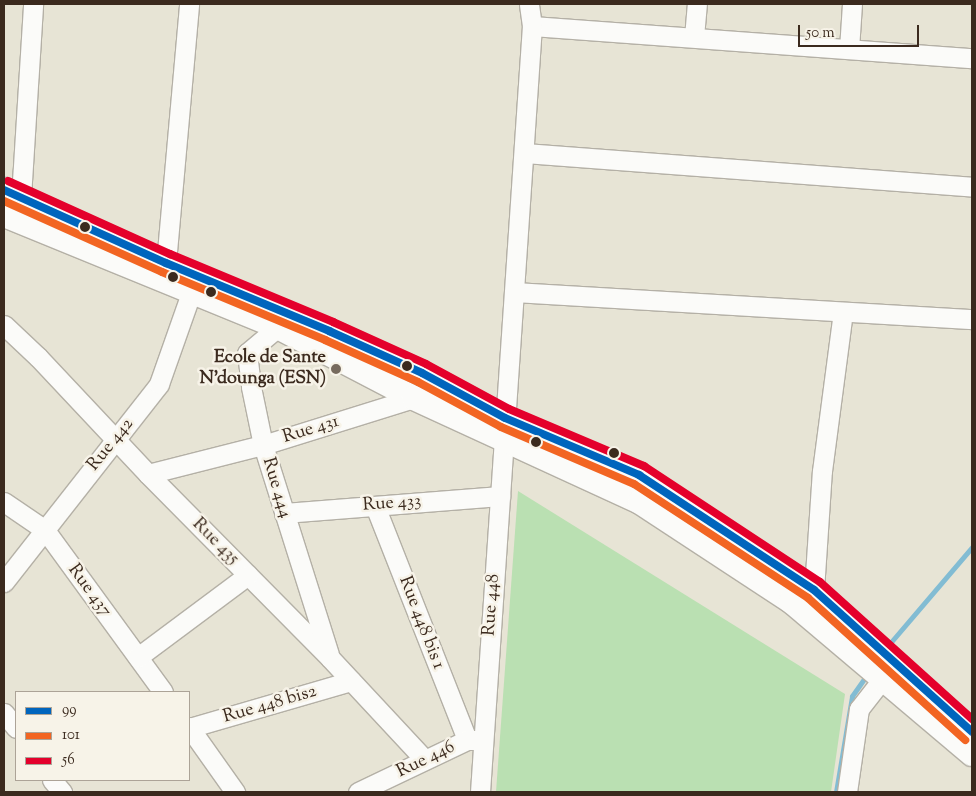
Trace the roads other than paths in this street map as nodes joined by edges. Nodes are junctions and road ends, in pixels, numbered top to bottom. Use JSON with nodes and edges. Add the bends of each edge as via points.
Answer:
{"nodes":[{"id":1,"x":33,"y":4,"type":"edge"},
{"id":2,"x":189,"y":4,"type":"edge"},
{"id":3,"x":529,"y":4,"type":"edge"},
{"id":4,"x":696,"y":4,"type":"edge"},
{"id":5,"x":852,"y":4,"type":"edge"},
{"id":6,"x":532,"y":26,"type":"junction"},
{"id":7,"x":694,"y":38,"type":"junction"},
{"id":8,"x":849,"y":49,"type":"junction"},
{"id":9,"x":972,"y":58,"type":"edge"},
{"id":10,"x":524,"y":153,"type":"junction"},
{"id":11,"x":972,"y":187,"type":"edge"},
{"id":12,"x":12,"y":194,"type":"edge"},
{"id":13,"x":4,"y":214,"type":"edge"},
{"id":14,"x":162,"y":271,"type":"junction"},
{"id":15,"x":515,"y":292,"type":"junction"},
{"id":16,"x":191,"y":293,"type":"junction"},
{"id":17,"x":843,"y":312,"type":"junction"},
{"id":18,"x":972,"y":319,"type":"edge"},
{"id":19,"x":4,"y":325,"type":"edge"},
{"id":20,"x":278,"y":327,"type":"junction"},
{"id":21,"x":414,"y":398,"type":"junction"},
{"id":22,"x":504,"y":428,"type":"junction"},
{"id":23,"x":116,"y":437,"type":"junction"},
{"id":24,"x":262,"y":446,"type":"junction"},
{"id":25,"x":148,"y":474,"type":"junction"},
{"id":26,"x":500,"y":496,"type":"junction"},
{"id":27,"x":4,"y":502,"type":"edge"},
{"id":28,"x":375,"y":506,"type":"junction"},
{"id":29,"x":284,"y":512,"type":"junction"},
{"id":30,"x":45,"y":530,"type":"junction"},
{"id":31,"x":248,"y":575,"type":"junction"},
{"id":32,"x":6,"y":576,"type":"edge"},
{"id":33,"x":814,"y":590,"type":"junction"},
{"id":34,"x":138,"y":657,"type":"junction"},
{"id":35,"x":330,"y":658,"type":"junction"},
{"id":36,"x":882,"y":678,"type":"junction"},
{"id":37,"x":351,"y":682,"type":"junction"},
{"id":38,"x":162,"y":691,"type":"edge"},
{"id":39,"x":4,"y":713,"type":"edge"},
{"id":40,"x":15,"y":727,"type":"edge"},
{"id":41,"x":190,"y":728,"type":"edge"},
{"id":42,"x":190,"y":729,"type":"edge"},
{"id":43,"x":972,"y":732,"type":"edge"},
{"id":44,"x":475,"y":740,"type":"junction"},
{"id":45,"x":972,"y":754,"type":"edge"},
{"id":46,"x":425,"y":760,"type":"junction"},
{"id":47,"x":235,"y":792,"type":"edge"},
{"id":48,"x":358,"y":792,"type":"edge"},
{"id":49,"x":480,"y":792,"type":"edge"},
{"id":50,"x":847,"y":792,"type":"edge"}],
"edges":[{"from":1,"to":12,"type":"street"},
{"from":2,"to":14,"type":"street"},
{"from":3,"to":6,"type":"street","name":"Rue 448"},
{"from":4,"to":7,"type":"street"},
{"from":5,"to":8,"type":"street"},
{"from":6,"to":7,"type":"street"},
{"from":6,"to":10,"type":"street","name":"Rue 448"},
{"from":7,"to":8,"type":"street"},
{"from":8,"to":9,"type":"street"},
{"from":10,"to":11,"type":"street"},
{"from":10,"to":15,"type":"street","name":"Rue 448"},
{"from":12,"to":14,"type":"main road"},
{"from":13,"to":14,"type":"main road"},
{"from":14,"to":16,"type":"main road"},
{"from":14,"to":22,"type":"main road","via":[[329,331],[422,373]]},
{"from":15,"to":17,"type":"street"},
{"from":15,"to":22,"type":"street","name":"Rue 448"},
{"from":16,"to":20,"type":"main road"},
{"from":16,"to":23,"type":"street","name":"Rue 442","via":[[159,384]]},
{"from":17,"to":18,"type":"street"},
{"from":17,"to":33,"type":"street","via":[[822,472]]},
{"from":19,"to":23,"type":"street","name":"Rue 435"},
{"from":20,"to":21,"type":"main road"},
{"from":20,"to":24,"type":"street","name":"Rue 444","via":[[247,353]]},
{"from":21,"to":22,"type":"main road"},
{"from":21,"to":24,"type":"street","name":"Rue 431"},
{"from":22,"to":26,"type":"street","name":"Rue 448"},
{"from":22,"to":33,"type":"main road","via":[[639,475]]},
{"from":22,"to":36,"type":"main road","via":[[640,502],[791,601]]},
{"from":23,"to":25,"type":"street","name":"Rue 435"},
{"from":23,"to":30,"type":"street","name":"Rue 442"},
{"from":24,"to":25,"type":"street","name":"Rue 431"},
{"from":24,"to":29,"type":"street","name":"Rue 444"},
{"from":25,"to":31,"type":"street","name":"Rue 435"},
{"from":26,"to":28,"type":"street","name":"Rue 433"},
{"from":26,"to":44,"type":"street","name":"Rue 448"},
{"from":27,"to":30,"type":"street","name":"Rue 437"},
{"from":28,"to":29,"type":"street","name":"Rue 433"},
{"from":28,"to":44,"type":"street","name":"Rue 448 bis 1"},
{"from":29,"to":35,"type":"street","name":"Rue 444"},
{"from":30,"to":32,"type":"street","name":"Rue 442"},
{"from":30,"to":34,"type":"street","name":"Rue 437"},
{"from":31,"to":34,"type":"street"},
{"from":31,"to":35,"type":"street","name":"Rue 435"},
{"from":33,"to":43,"type":"main road"},
{"from":34,"to":38,"type":"street","name":"Rue 437"},
{"from":35,"to":37,"type":"street","name":"Rue 435"},
{"from":36,"to":45,"type":"main road"},
{"from":36,"to":50,"type":"street","via":[[859,709]]},
{"from":37,"to":41,"type":"street","name":"Rue 448 bis2"},
{"from":37,"to":46,"type":"street","name":"Rue 435"},
{"from":39,"to":40,"type":"street"},
{"from":42,"to":47,"type":"street"},
{"from":44,"to":46,"type":"street","name":"Rue 446"},
{"from":44,"to":49,"type":"street","name":"Rue 448"},
{"from":46,"to":48,"type":"street","name":"Rue 446"}]}
